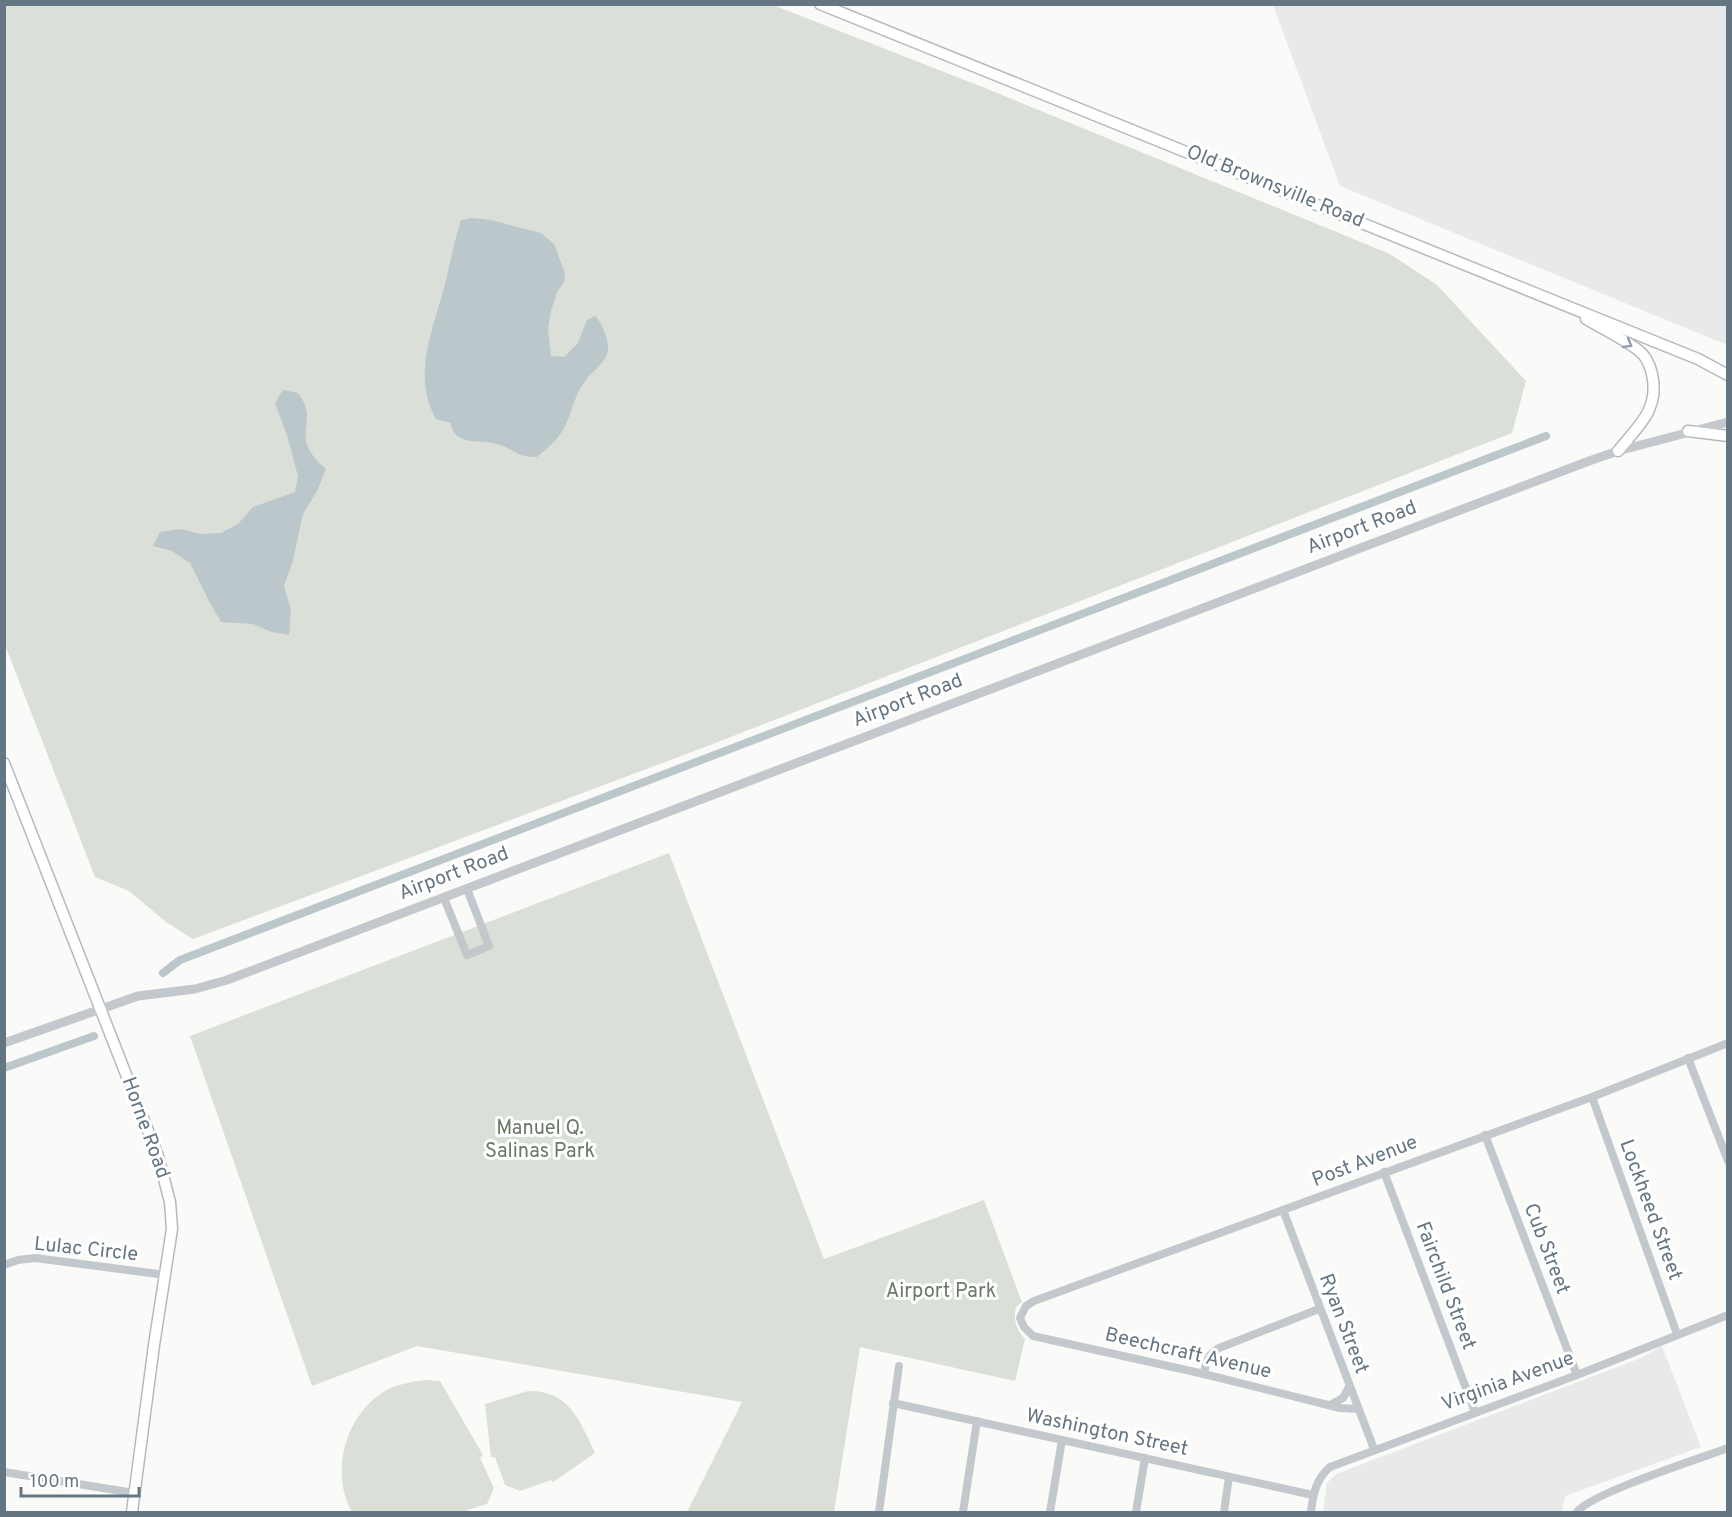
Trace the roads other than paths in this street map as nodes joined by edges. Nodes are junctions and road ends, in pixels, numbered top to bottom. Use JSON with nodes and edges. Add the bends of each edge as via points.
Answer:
{"nodes":[{"id":1,"x":820,"y":4,"type":"edge"},
{"id":2,"x":1560,"y":303,"type":"junction"},
{"id":3,"x":1698,"y":359,"type":"junction"},
{"id":4,"x":1728,"y":365,"type":"edge"},
{"id":5,"x":1728,"y":375,"type":"edge"},
{"id":6,"x":1728,"y":422,"type":"edge"},
{"id":7,"x":1688,"y":431,"type":"junction"},
{"id":8,"x":1728,"y":436,"type":"edge"},
{"id":9,"x":1618,"y":451,"type":"junction"},
{"id":10,"x":4,"y":763,"type":"edge"},
{"id":11,"x":467,"y":889,"type":"junction"},
{"id":12,"x":444,"y":898,"type":"junction"},
{"id":13,"x":100,"y":1008,"type":"junction"},
{"id":14,"x":4,"y":1043,"type":"edge"},
{"id":15,"x":1728,"y":1043,"type":"edge"},
{"id":16,"x":1688,"y":1058,"type":"junction"},
{"id":17,"x":1592,"y":1096,"type":"junction"},
{"id":18,"x":1485,"y":1135,"type":"junction"},
{"id":19,"x":1728,"y":1161,"type":"edge"},
{"id":20,"x":1384,"y":1172,"type":"junction"},
{"id":21,"x":1283,"y":1210,"type":"junction"},
{"id":22,"x":4,"y":1265,"type":"edge"},
{"id":23,"x":166,"y":1275,"type":"junction"},
{"id":24,"x":1319,"y":1309,"type":"junction"},
{"id":25,"x":1728,"y":1315,"type":"edge"},
{"id":26,"x":1020,"y":1318,"type":"joint"},
{"id":27,"x":1677,"y":1334,"type":"junction"},
{"id":28,"x":899,"y":1366,"type":"dead end"},
{"id":29,"x":1204,"y":1374,"type":"junction"},
{"id":30,"x":1577,"y":1375,"type":"junction"},
{"id":31,"x":1349,"y":1387,"type":"junction"},
{"id":32,"x":893,"y":1403,"type":"junction"},
{"id":33,"x":1330,"y":1405,"type":"junction"},
{"id":34,"x":1358,"y":1410,"type":"junction"},
{"id":35,"x":1475,"y":1412,"type":"junction"},
{"id":36,"x":976,"y":1422,"type":"junction"},
{"id":37,"x":1062,"y":1440,"type":"junction"},
{"id":38,"x":1728,"y":1448,"type":"edge"},
{"id":39,"x":1374,"y":1449,"type":"junction"},
{"id":40,"x":1145,"y":1458,"type":"junction"},
{"id":41,"x":4,"y":1472,"type":"edge"},
{"id":42,"x":1229,"y":1477,"type":"junction"},
{"id":43,"x":134,"y":1493,"type":"junction"},
{"id":44,"x":1313,"y":1495,"type":"junction"},
{"id":45,"x":132,"y":1512,"type":"edge"},
{"id":46,"x":879,"y":1512,"type":"edge"},
{"id":47,"x":963,"y":1512,"type":"edge"},
{"id":48,"x":1050,"y":1512,"type":"edge"},
{"id":49,"x":1136,"y":1512,"type":"edge"},
{"id":50,"x":1224,"y":1512,"type":"edge"},
{"id":51,"x":1311,"y":1512,"type":"edge"},
{"id":52,"x":1577,"y":1512,"type":"edge"}],
"edges":[{"from":1,"to":2,"type":"main road","name":"Old Brownsville Road"},
{"from":2,"to":3,"type":"main road","name":"Old Brownsville Road"},
{"from":2,"to":9,"type":"main road","one_way":true,"via":[[1640,351],[1651,367],[1653,401],[1647,415]]},
{"from":3,"to":4,"type":"main road"},
{"from":3,"to":5,"type":"main road","name":"Old Brownsville Road"},
{"from":6,"to":7,"type":"street","name":"Airport Road"},
{"from":7,"to":8,"type":"main road"},
{"from":7,"to":9,"type":"street","name":"Airport Road"},
{"from":9,"to":11,"type":"street","name":"Airport Road"},
{"from":10,"to":13,"type":"main road","name":"Horne Road"},
{"from":11,"to":12,"type":"street","name":"Airport Road"},
{"from":11,"to":12,"type":"street","via":[[489,946],[467,955]]},
{"from":12,"to":13,"type":"street","name":"Airport Road","via":[[227,980],[195,989],[138,996]]},
{"from":13,"to":14,"type":"street","name":"Airport Road"},
{"from":13,"to":23,"type":"main road","name":"Horne Road","via":[[166,1181],[172,1229]]},
{"from":15,"to":16,"type":"street","name":"Post Avenue"},
{"from":16,"to":17,"type":"street","name":"Post Avenue"},
{"from":16,"to":19,"type":"street"},
{"from":17,"to":18,"type":"street","name":"Post Avenue"},
{"from":17,"to":27,"type":"street","name":"Lockheed Street"},
{"from":18,"to":20,"type":"street","name":"Post Avenue"},
{"from":18,"to":30,"type":"street","name":"Cub Street"},
{"from":20,"to":21,"type":"street","name":"Post Avenue"},
{"from":20,"to":35,"type":"street","name":"Fairchild Street"},
{"from":21,"to":24,"type":"street","name":"Ryan Street"},
{"from":21,"to":26,"type":"street","name":"Post Avenue","via":[[1034,1301]]},
{"from":22,"to":23,"type":"street","name":"Lulac Circle","via":[[35,1258]]},
{"from":23,"to":43,"type":"main road","name":"Horne Road"},
{"from":24,"to":29,"type":"street","via":[[1219,1347],[1206,1360]]},
{"from":24,"to":31,"type":"street","name":"Ryan Street"},
{"from":25,"to":27,"type":"street","name":"Virginia Avenue"},
{"from":26,"to":29,"type":"street","name":"Beechcraft Avenue","via":[[1033,1336]]},
{"from":27,"to":30,"type":"street","name":"Virginia Avenue"},
{"from":28,"to":32,"type":"street"},
{"from":29,"to":33,"type":"street","name":"Beechcraft Avenue"},
{"from":30,"to":35,"type":"street","name":"Virginia Avenue"},
{"from":31,"to":33,"type":"street","via":[[1343,1398]]},
{"from":31,"to":34,"type":"street","name":"Ryan Street"},
{"from":32,"to":36,"type":"street","name":"Washington Street"},
{"from":32,"to":46,"type":"street"},
{"from":33,"to":34,"type":"street","name":"Beechcraft Avenue"},
{"from":34,"to":39,"type":"street","name":"Ryan Street"},
{"from":35,"to":39,"type":"street","name":"Virginia Avenue"},
{"from":36,"to":37,"type":"street","name":"Washington Street"},
{"from":36,"to":47,"type":"street"},
{"from":37,"to":40,"type":"street","name":"Washington Street"},
{"from":37,"to":48,"type":"street"},
{"from":38,"to":52,"type":"street","via":[[1616,1490]]},
{"from":39,"to":44,"type":"street","name":"Virginia Avenue","via":[[1330,1467],[1319,1479]]},
{"from":40,"to":42,"type":"street","name":"Washington Street"},
{"from":40,"to":49,"type":"street"},
{"from":41,"to":43,"type":"street"},
{"from":42,"to":44,"type":"street","name":"Washington Street"},
{"from":42,"to":50,"type":"street"},
{"from":43,"to":45,"type":"main road","name":"Horne Road"},
{"from":44,"to":51,"type":"street"}]}
